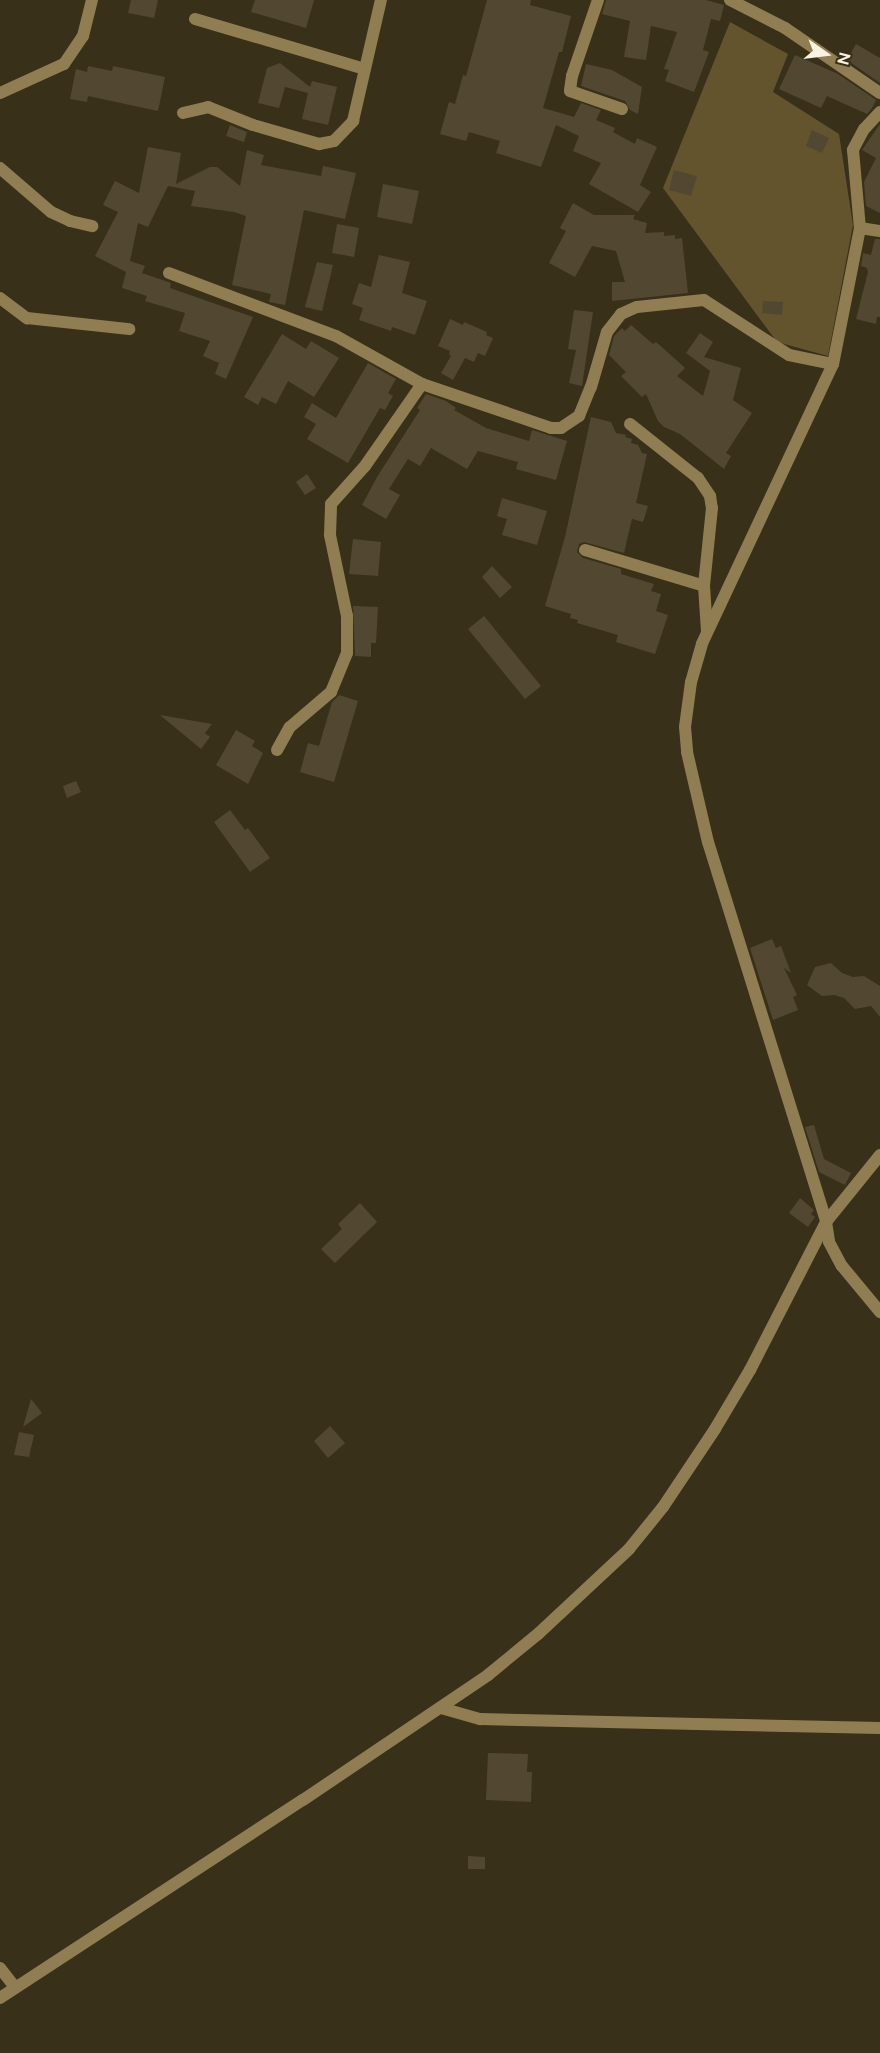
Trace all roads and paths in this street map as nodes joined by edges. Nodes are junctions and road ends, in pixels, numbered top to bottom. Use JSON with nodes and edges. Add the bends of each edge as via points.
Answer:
{"nodes":[{"id":1,"x":92,"y":0,"type":"edge"},
{"id":2,"x":381,"y":0,"type":"edge"},
{"id":3,"x":598,"y":0,"type":"edge"},
{"id":4,"x":730,"y":0,"type":"edge"},
{"id":5,"x":195,"y":19,"type":"dead end"},
{"id":6,"x":365,"y":69,"type":"junction"},
{"id":7,"x":0,"y":93,"type":"edge"},
{"id":8,"x":880,"y":93,"type":"edge"},
{"id":9,"x":622,"y":109,"type":"dead end"},
{"id":10,"x":880,"y":112,"type":"edge"},
{"id":11,"x":183,"y":113,"type":"dead end"},
{"id":12,"x":0,"y":168,"type":"edge"},
{"id":13,"x":92,"y":226,"type":"dead end"},
{"id":14,"x":860,"y":228,"type":"junction"},
{"id":15,"x":880,"y":231,"type":"edge"},
{"id":16,"x":169,"y":273,"type":"dead end"},
{"id":17,"x":0,"y":298,"type":"edge"},
{"id":18,"x":129,"y":329,"type":"dead end"},
{"id":19,"x":833,"y":364,"type":"junction"},
{"id":20,"x":422,"y":384,"type":"junction"},
{"id":21,"x":630,"y":424,"type":"dead end"},
{"id":22,"x":585,"y":550,"type":"dead end"},
{"id":23,"x":704,"y":586,"type":"junction"},
{"id":24,"x":707,"y":633,"type":"junction"},
{"id":25,"x":277,"y":750,"type":"dead end"},
{"id":26,"x":880,"y":1155,"type":"edge"},
{"id":27,"x":826,"y":1222,"type":"junction"},
{"id":28,"x":880,"y":1312,"type":"edge"},
{"id":29,"x":441,"y":1707,"type":"junction"},
{"id":30,"x":880,"y":1728,"type":"edge"},
{"id":31,"x":0,"y":1968,"type":"edge"},
{"id":32,"x":15,"y":1987,"type":"junction"},
{"id":33,"x":0,"y":1998,"type":"edge"}],
"edges":[{"from":1,"to":7,"type":"street","via":[[83,36],[64,64]]},
{"from":2,"to":6,"type":"street"},
{"from":3,"to":9,"type":"street","via":[[569,86],[575,94]]},
{"from":4,"to":8,"type":"street","via":[[785,28]]},
{"from":5,"to":6,"type":"street"},
{"from":6,"to":11,"type":"street","via":[[353,121],[334,141],[318,144],[208,107]]},
{"from":10,"to":14,"type":"street","via":[[864,129],[853,150]]},
{"from":12,"to":13,"type":"street","via":[[51,212]]},
{"from":14,"to":15,"type":"street"},
{"from":14,"to":19,"type":"street"},
{"from":16,"to":20,"type":"street","via":[[336,336]]},
{"from":17,"to":18,"type":"street","via":[[27,318]]},
{"from":19,"to":20,"type":"street","via":[[789,355],[712,304],[693,299],[637,307],[621,314],[607,332],[585,405],[579,416],[561,428],[538,425]]},
{"from":19,"to":24,"type":"street"},
{"from":20,"to":25,"type":"street","via":[[364,466],[331,504],[330,535],[347,616],[347,653],[331,692],[290,727]]},
{"from":21,"to":23,"type":"street","via":[[706,487],[712,508]]},
{"from":22,"to":23,"type":"street"},
{"from":23,"to":24,"type":"street"},
{"from":24,"to":27,"type":"street","via":[[686,706],[687,752],[734,930]]},
{"from":26,"to":27,"type":"street"},
{"from":27,"to":28,"type":"street","via":[[835,1256]]},
{"from":27,"to":29,"type":"street","via":[[750,1370],[663,1507],[629,1549],[561,1613],[488,1675]]},
{"from":29,"to":30,"type":"street","via":[[480,1719]]},
{"from":29,"to":32,"type":"street"},
{"from":31,"to":32,"type":"street"},
{"from":32,"to":33,"type":"street"}]}
